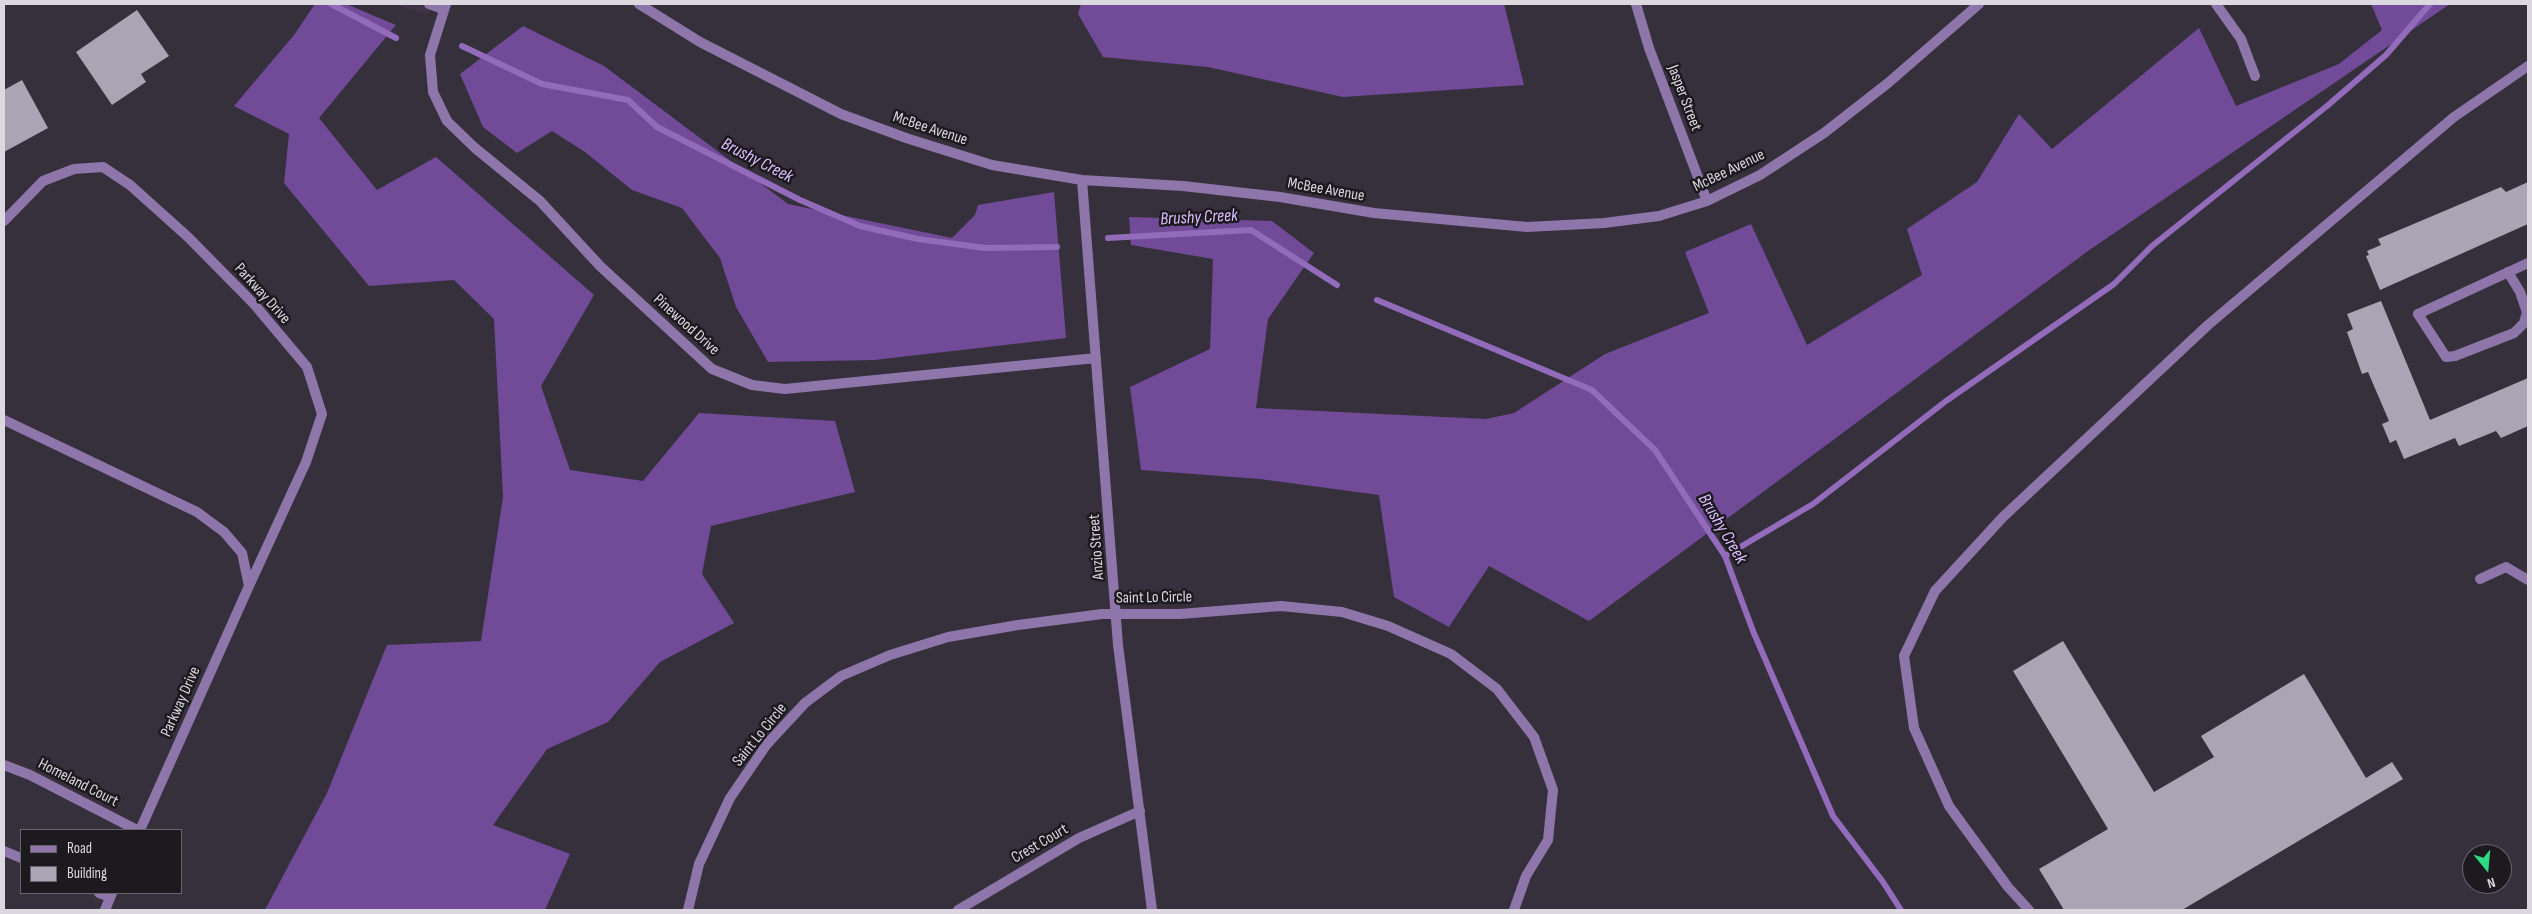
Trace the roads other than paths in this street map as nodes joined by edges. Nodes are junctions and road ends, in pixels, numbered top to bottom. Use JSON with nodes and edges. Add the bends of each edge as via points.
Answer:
{"nodes":[{"id":1,"x":429,"y":4,"type":"edge"},
{"id":2,"x":639,"y":4,"type":"edge"},
{"id":3,"x":1636,"y":4,"type":"edge"},
{"id":4,"x":1979,"y":4,"type":"edge"},
{"id":5,"x":2216,"y":4,"type":"edge"},
{"id":6,"x":444,"y":7,"type":"edge"},
{"id":7,"x":2528,"y":66,"type":"edge"},
{"id":8,"x":2255,"y":76,"type":"dead end"},
{"id":9,"x":1082,"y":180,"type":"junction"},
{"id":10,"x":1708,"y":201,"type":"junction"},
{"id":11,"x":4,"y":221,"type":"edge"},
{"id":12,"x":2528,"y":263,"type":"edge"},
{"id":13,"x":2508,"y":272,"type":"junction"},
{"id":14,"x":1096,"y":358,"type":"junction"},
{"id":15,"x":4,"y":420,"type":"edge"},
{"id":16,"x":2480,"y":580,"type":"dead end"},
{"id":17,"x":2528,"y":580,"type":"edge"},
{"id":18,"x":249,"y":586,"type":"junction"},
{"id":19,"x":1116,"y":614,"type":"junction"},
{"id":20,"x":4,"y":765,"type":"edge"},
{"id":21,"x":1140,"y":811,"type":"junction"},
{"id":22,"x":137,"y":829,"type":"edge"},
{"id":23,"x":139,"y":829,"type":"edge"},
{"id":24,"x":4,"y":851,"type":"edge"},
{"id":25,"x":20,"y":858,"type":"edge"},
{"id":26,"x":111,"y":895,"type":"edge"},
{"id":27,"x":104,"y":910,"type":"edge"},
{"id":28,"x":688,"y":910,"type":"edge"},
{"id":29,"x":958,"y":910,"type":"edge"},
{"id":30,"x":1152,"y":910,"type":"edge"},
{"id":31,"x":1514,"y":910,"type":"edge"},
{"id":32,"x":2029,"y":910,"type":"edge"}],
"edges":[{"from":1,"to":6,"type":"street"},
{"from":2,"to":9,"type":"street","name":"McBee Avenue","via":[[700,42],[841,114],[992,165]]},
{"from":3,"to":10,"type":"street","name":"Jasper Street","via":[[1649,48]]},
{"from":4,"to":10,"type":"street","name":"McBee Avenue","via":[[1888,83],[1824,133],[1760,175]]},
{"from":5,"to":8,"type":"street","via":[[2241,39]]},
{"from":6,"to":14,"type":"street","name":"Pinewood Drive","via":[[430,55],[433,92],[447,121],[540,201],[600,266],[712,369],[752,385],[785,389]]},
{"from":7,"to":32,"type":"street","via":[[2454,117],[2208,325],[2003,517],[1935,592],[1904,656],[1914,728],[1949,806],[2008,887]]},
{"from":9,"to":10,"type":"street","name":"McBee Avenue","via":[[1193,187],[1374,213],[1527,227],[1659,216]]},
{"from":9,"to":14,"type":"street","name":"Anzio Street"},
{"from":11,"to":18,"type":"street","name":"Parkway Drive","via":[[43,181],[74,169],[103,167],[130,185],[188,237],[254,304],[307,367],[322,414],[306,462]]},
{"from":12,"to":13,"type":"street"},
{"from":13,"to":13,"type":"street","via":[[2418,314],[2446,358],[2514,333],[2524,323],[2527,312]]},
{"from":14,"to":19,"type":"street","name":"Anzio Street"},
{"from":15,"to":18,"type":"street","via":[[197,512],[224,532],[242,553]]},
{"from":16,"to":17,"type":"street","via":[[2506,567]]},
{"from":18,"to":23,"type":"street","name":"Parkway Drive"},
{"from":19,"to":21,"type":"street","name":"Anzio Street"},
{"from":19,"to":28,"type":"street","name":"Saint Lo Circle","via":[[948,637],[890,655],[841,676],[806,703],[767,744],[730,798],[700,864]]},
{"from":19,"to":31,"type":"street","name":"Saint Lo Circle","via":[[1180,614],[1281,606],[1342,612],[1388,626],[1451,654],[1497,689],[1534,737],[1553,790],[1548,840],[1526,876]]},
{"from":20,"to":22,"type":"street","name":"Homeland Court"},
{"from":21,"to":29,"type":"street","name":"Crest Court","via":[[1079,838]]},
{"from":21,"to":30,"type":"street","name":"Anzio Street"},
{"from":24,"to":25,"type":"street"},
{"from":26,"to":27,"type":"street"}]}
